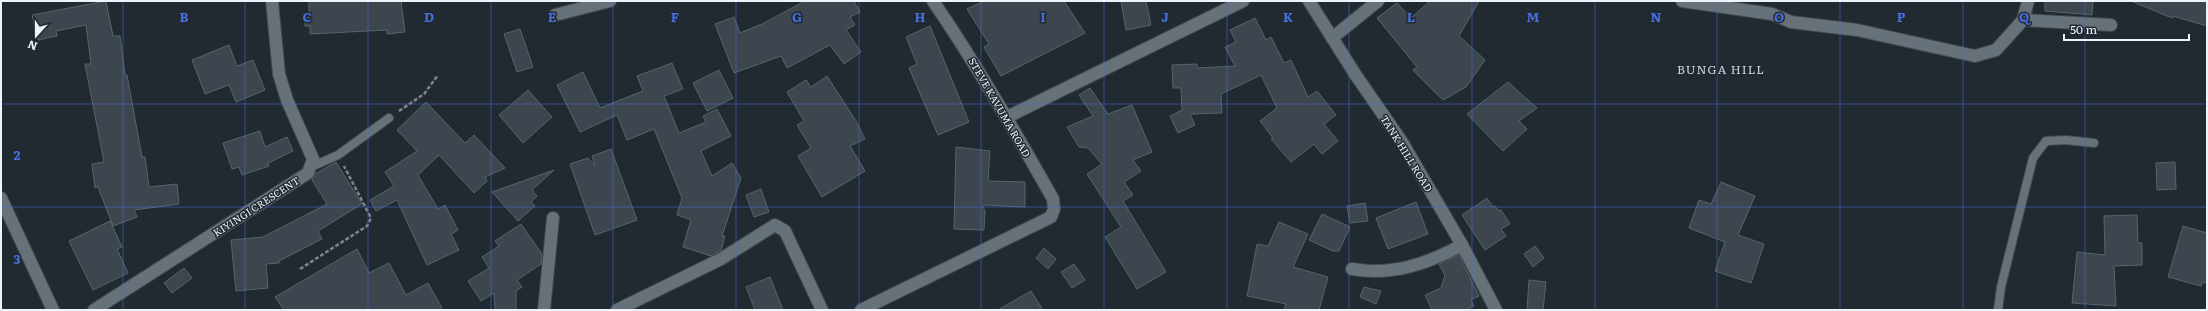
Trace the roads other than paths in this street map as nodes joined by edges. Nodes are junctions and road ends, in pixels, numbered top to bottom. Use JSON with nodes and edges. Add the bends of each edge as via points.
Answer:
{"nodes":[{"id":1,"x":272,"y":1,"type":"edge"},
{"id":2,"x":610,"y":1,"type":"edge"},
{"id":3,"x":933,"y":1,"type":"edge"},
{"id":4,"x":1243,"y":1,"type":"edge"},
{"id":5,"x":1310,"y":1,"type":"edge"},
{"id":6,"x":1378,"y":1,"type":"edge"},
{"id":7,"x":1682,"y":1,"type":"edge"},
{"id":8,"x":2028,"y":1,"type":"edge"},
{"id":9,"x":555,"y":15,"type":"dead end"},
{"id":10,"x":2022,"y":20,"type":"junction"},
{"id":11,"x":2111,"y":25,"type":"dead end"},
{"id":12,"x":1332,"y":38,"type":"junction"},
{"id":13,"x":1007,"y":117,"type":"junction"},
{"id":14,"x":388,"y":118,"type":"road end"},
{"id":15,"x":2094,"y":143,"type":"dead end"},
{"id":16,"x":311,"y":167,"type":"junction"},
{"id":17,"x":1,"y":198,"type":"edge"},
{"id":18,"x":553,"y":218,"type":"dead end"},
{"id":19,"x":1462,"y":245,"type":"junction"},
{"id":20,"x":1352,"y":268,"type":"dead end"},
{"id":21,"x":53,"y":310,"type":"edge"},
{"id":22,"x":94,"y":310,"type":"edge"},
{"id":23,"x":544,"y":310,"type":"edge"},
{"id":24,"x":617,"y":310,"type":"edge"},
{"id":25,"x":822,"y":310,"type":"edge"},
{"id":26,"x":861,"y":310,"type":"edge"},
{"id":27,"x":1496,"y":310,"type":"edge"},
{"id":28,"x":1998,"y":310,"type":"edge"}],
"edges":[{"from":1,"to":16,"type":"street","via":[[279,74],[287,100],[313,159]]},
{"from":2,"to":9,"type":"street"},
{"from":3,"to":13,"type":"street","name":"STEVE KAVUMA ROAD"},
{"from":4,"to":13,"type":"street"},
{"from":5,"to":12,"type":"street","name":"TANK HILL ROAD"},
{"from":6,"to":12,"type":"street"},
{"from":7,"to":10,"type":"street","via":[[1772,14],[1791,22],[1858,30],[1975,56],[1996,50]]},
{"from":8,"to":10,"type":"street"},
{"from":10,"to":11,"type":"street"},
{"from":12,"to":19,"type":"street","name":"TANK HILL ROAD","via":[[1402,142]]},
{"from":13,"to":26,"type":"street","name":"STEVE KAVUMA ROAD","via":[[1052,199],[1054,209],[1051,217]]},
{"from":14,"to":16,"type":"lane","via":[[338,155]]},
{"from":15,"to":28,"type":"lane","via":[[2046,141],[2033,158],[2001,287]]},
{"from":16,"to":22,"type":"street","name":"KIYINGI CRESCENT","via":[[308,173]]},
{"from":17,"to":21,"type":"street"},
{"from":18,"to":23,"type":"street"},
{"from":19,"to":20,"type":"street","via":[[1420,265],[1370,272]]},
{"from":19,"to":27,"type":"street","name":"TANK HILL ROAD"},
{"from":24,"to":25,"type":"street","via":[[721,259],[775,225],[785,231]]}]}
